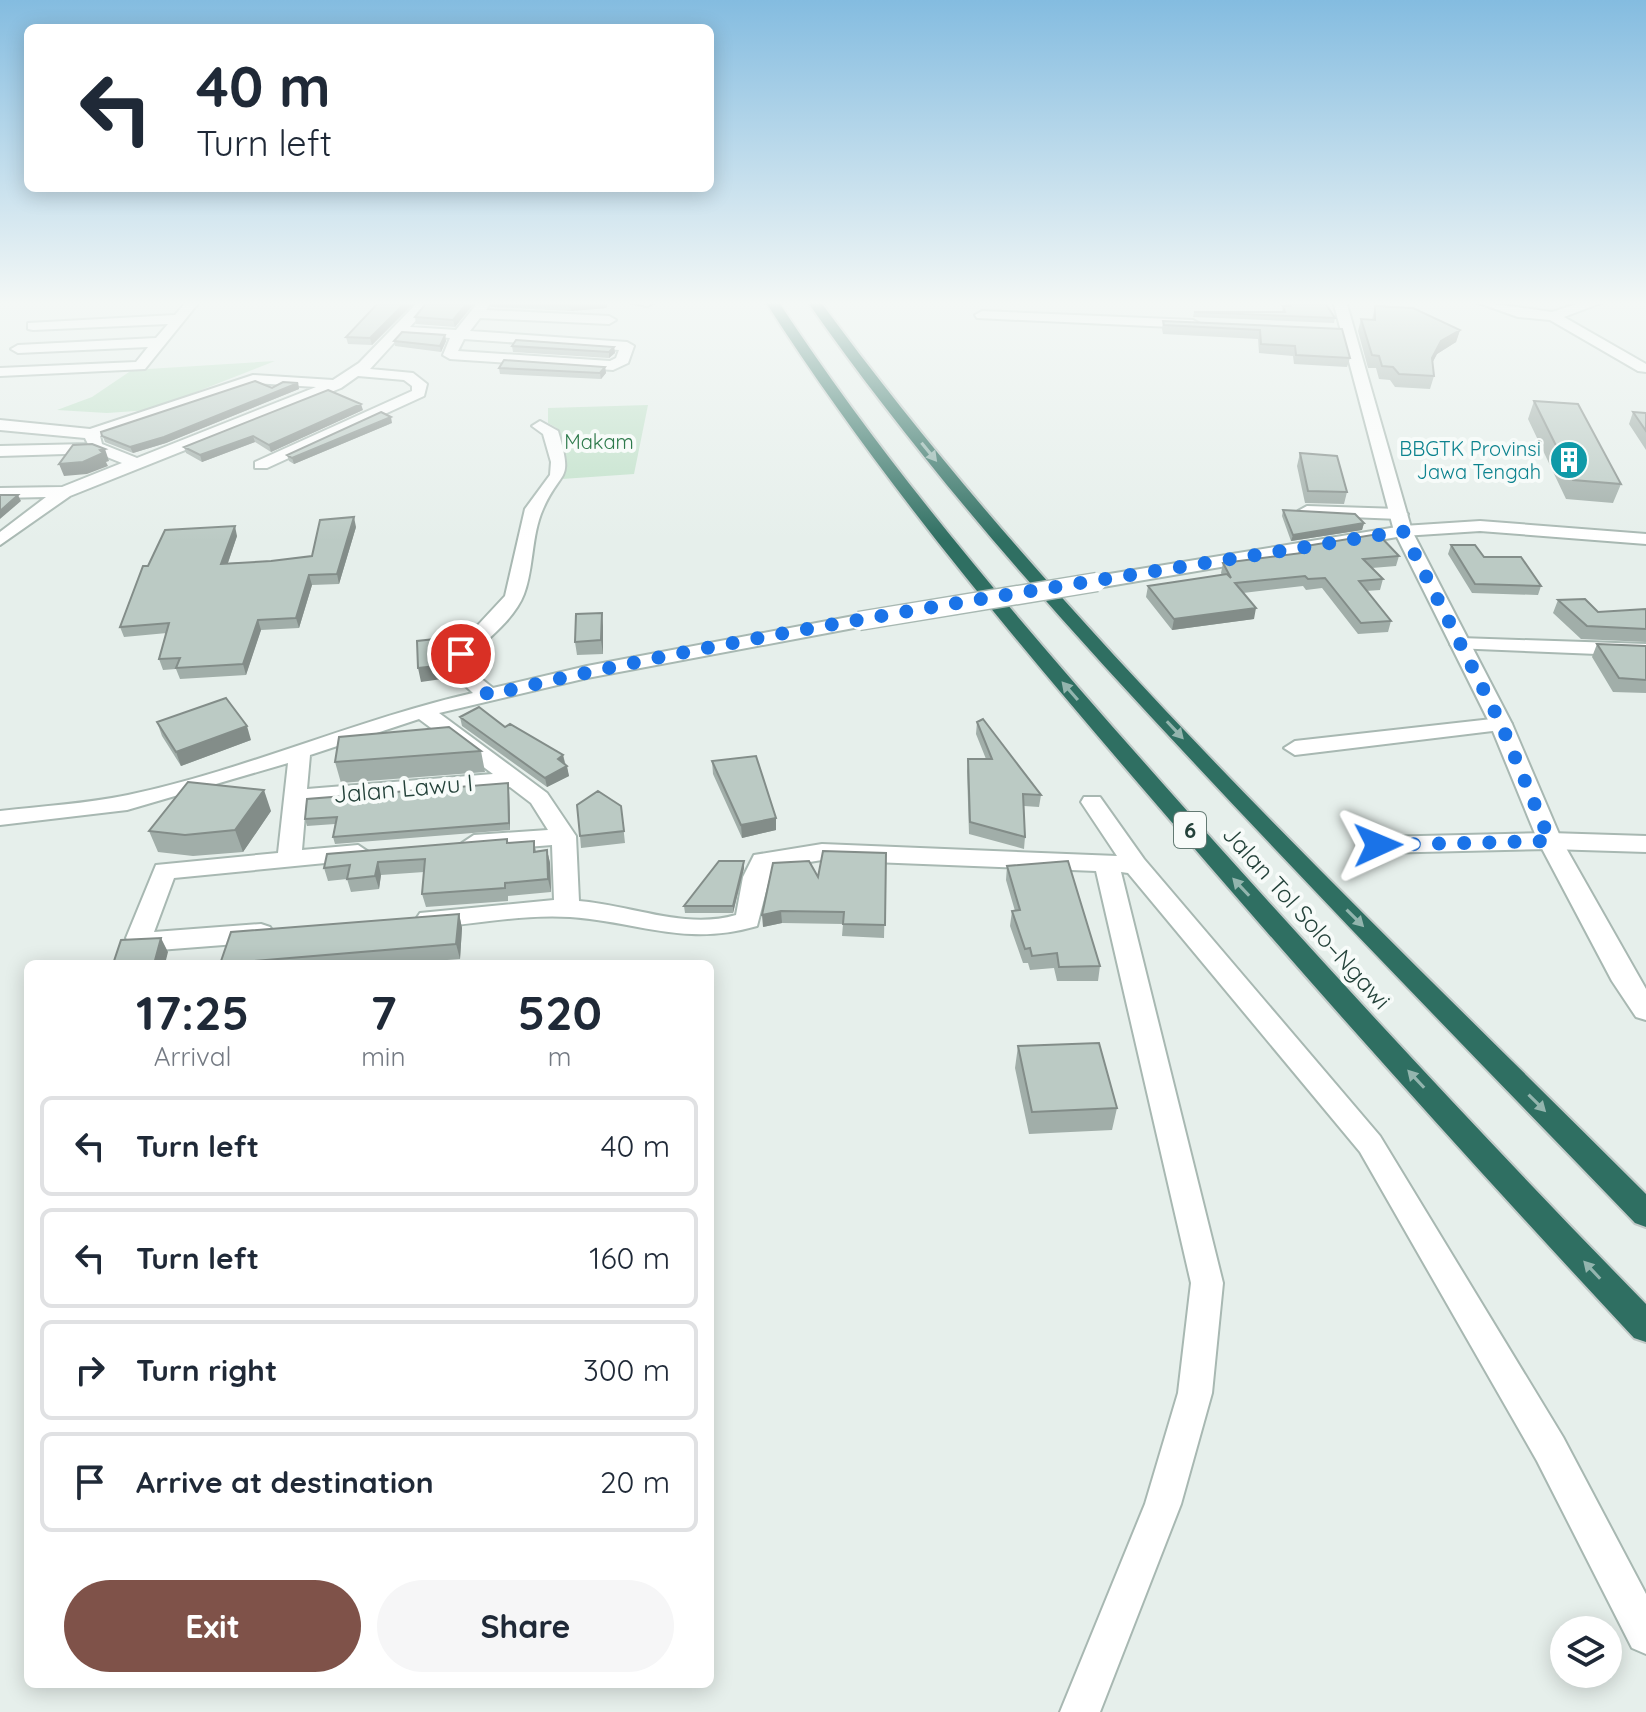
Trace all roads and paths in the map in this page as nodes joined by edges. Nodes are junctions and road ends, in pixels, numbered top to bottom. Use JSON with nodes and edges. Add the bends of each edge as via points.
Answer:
{"nodes":[{"id":1,"x":248,"y":381,"type":"edge"},
{"id":2,"x":279,"y":381,"type":"edge"},
{"id":3,"x":342,"y":381,"type":"edge"},
{"id":4,"x":415,"y":381,"type":"edge"},
{"id":5,"x":826,"y":381,"type":"edge"},
{"id":6,"x":874,"y":381,"type":"edge"},
{"id":7,"x":1354,"y":381,"type":"edge"},
{"id":8,"x":336,"y":385,"type":"junction"},
{"id":9,"x":0,"y":425,"type":"edge"},
{"id":10,"x":540,"y":426,"type":"dead end"},
{"id":11,"x":95,"y":441,"type":"junction"},
{"id":12,"x":0,"y":451,"type":"edge"},
{"id":13,"x":138,"y":464,"type":"junction"},
{"id":14,"x":261,"y":465,"type":"dead end"},
{"id":15,"x":64,"y":492,"type":"junction"},
{"id":16,"x":0,"y":493,"type":"edge"},
{"id":17,"x":1307,"y":511,"type":"edge"},
{"id":18,"x":1401,"y":522,"type":"junction"},
{"id":19,"x":1,"y":535,"type":"edge"},
{"id":20,"x":1646,"y":539,"type":"edge"},
{"id":21,"x":1460,"y":644,"type":"junction"},
{"id":22,"x":1646,"y":650,"type":"edge"},
{"id":23,"x":489,"y":695,"type":"junction"},
{"id":24,"x":422,"y":711,"type":"junction"},
{"id":25,"x":1501,"y":724,"type":"junction"},
{"id":26,"x":1295,"y":748,"type":"dead end"},
{"id":27,"x":300,"y":750,"type":"junction"},
{"id":28,"x":511,"y":780,"type":"junction"},
{"id":29,"x":295,"y":797,"type":"junction"},
{"id":30,"x":1092,"y":802,"type":"dead end"},
{"id":31,"x":0,"y":818,"type":"edge"},
{"id":32,"x":564,"y":836,"type":"junction"},
{"id":33,"x":1550,"y":841,"type":"junction"},
{"id":34,"x":1646,"y":844,"type":"edge"},
{"id":35,"x":457,"y":845,"type":"edge"},
{"id":36,"x":1378,"y":845,"type":"dead end"},
{"id":37,"x":380,"y":851,"type":"edge"},
{"id":38,"x":289,"y":858,"type":"junction"},
{"id":39,"x":1120,"y":863,"type":"junction"},
{"id":40,"x":567,"y":908,"type":"junction"},
{"id":41,"x":411,"y":921,"type":"edge"},
{"id":42,"x":287,"y":931,"type":"edge"},
{"id":43,"x":1646,"y":1010,"type":"edge"},
{"id":44,"x":1646,"y":1214,"type":"edge"},
{"id":45,"x":1646,"y":1327,"type":"edge"},
{"id":46,"x":1646,"y":1634,"type":"edge"},
{"id":47,"x":1080,"y":1712,"type":"edge"}],
"edges":[{"from":1,"to":11,"type":"street"},
{"from":2,"to":8,"type":"street"},
{"from":3,"to":8,"type":"street"},
{"from":4,"to":14,"type":"street","via":[[419,393]]},
{"from":45,"to":5,"type":"highway","name":"Jalan Tol Solo–Ngawi","number":"6","one_way":true,"via":[[1219,864],[977,585]]},
{"from":6,"to":44,"type":"highway","name":"Jalan Tol Solo–Ngawi","number":"6","one_way":true,"via":[[1034,580],[1283,845]]},
{"from":7,"to":18,"type":"street"},
{"from":8,"to":13,"type":"street"},
{"from":9,"to":11,"type":"street"},
{"from":10,"to":23,"type":"street","via":[[553,437],[558,475],[534,509],[514,596],[461,654],[464,675]]},
{"from":11,"to":12,"type":"street"},
{"from":11,"to":13,"type":"street"},
{"from":13,"to":15,"type":"street"},
{"from":15,"to":16,"type":"street"},
{"from":15,"to":19,"type":"street"},
{"from":17,"to":18,"type":"street"},
{"from":18,"to":20,"type":"street"},
{"from":18,"to":21,"type":"street"},
{"from":18,"to":23,"type":"street","bridge":true,"via":[[587,672]]},
{"from":21,"to":22,"type":"street"},
{"from":21,"to":25,"type":"street"},
{"from":23,"to":24,"type":"street"},
{"from":24,"to":27,"type":"street"},
{"from":24,"to":28,"type":"street"},
{"from":25,"to":26,"type":"street"},
{"from":25,"to":33,"type":"street"},
{"from":27,"to":29,"type":"street"},
{"from":27,"to":31,"type":"street","via":[[127,803]]},
{"from":28,"to":29,"type":"street","name":"Jalan Lawu I"},
{"from":28,"to":32,"type":"street","via":[[539,798]]},
{"from":29,"to":38,"type":"street"},
{"from":30,"to":39,"type":"street"},
{"from":32,"to":35,"type":"street"},
{"from":32,"to":40,"type":"street"},
{"from":33,"to":34,"type":"street"},
{"from":33,"to":36,"type":"street"},
{"from":33,"to":43,"type":"street"},
{"from":37,"to":38,"type":"street"},
{"from":38,"to":42,"type":"street","via":[[165,871],[139,938],[141,942]]},
{"from":39,"to":40,"type":"street","via":[[822,852],[763,861],[748,920],[734,926],[669,925]]},
{"from":39,"to":46,"type":"street","via":[[1370,1144],[1550,1449]]},
{"from":39,"to":47,"type":"street","via":[[1207,1283],[1195,1393],[1163,1504]]},
{"from":40,"to":41,"type":"street"}]}
